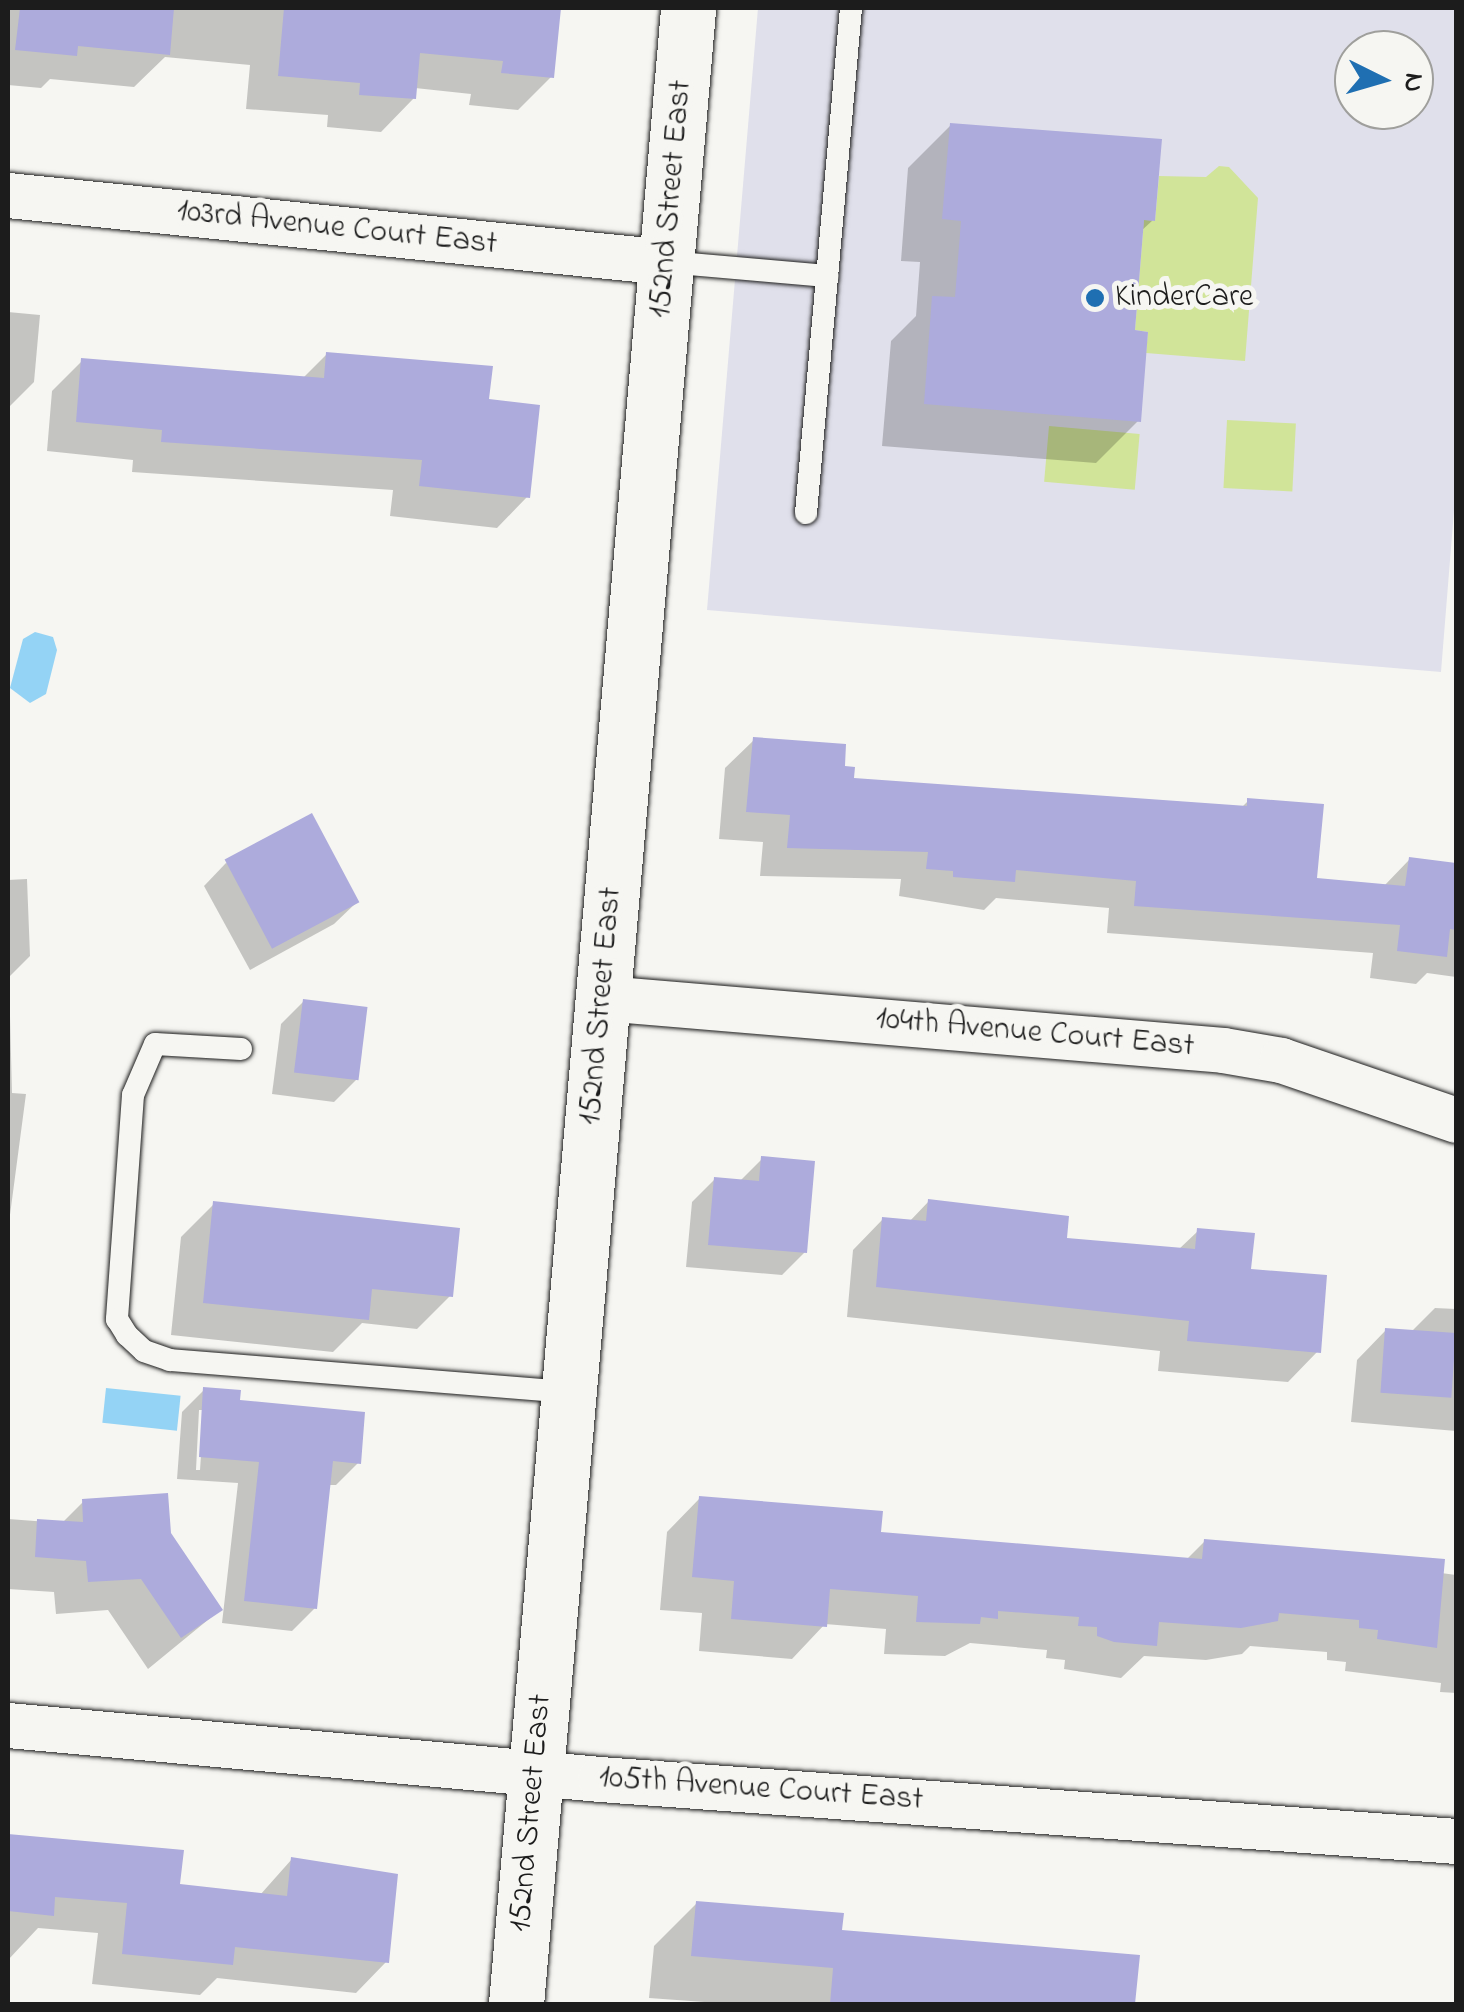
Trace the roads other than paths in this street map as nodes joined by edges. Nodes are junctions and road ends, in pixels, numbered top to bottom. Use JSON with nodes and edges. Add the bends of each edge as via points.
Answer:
{"nodes":[{"id":1,"x":688,"y":8,"type":"edge"},
{"id":2,"x":850,"y":8,"type":"edge"},
{"id":3,"x":8,"y":196,"type":"edge"},
{"id":4,"x":666,"y":262,"type":"junction"},
{"id":5,"x":826,"y":276,"type":"junction"},
{"id":6,"x":806,"y":513,"type":"dead end"},
{"id":7,"x":603,"y":998,"type":"junction"},
{"id":8,"x":241,"y":1049,"type":"dead end"},
{"id":9,"x":1456,"y":1120,"type":"edge"},
{"id":10,"x":568,"y":1392,"type":"junction"},
{"id":11,"x":8,"y":1724,"type":"edge"},
{"id":12,"x":535,"y":1772,"type":"junction"},
{"id":13,"x":1456,"y":1841,"type":"edge"},
{"id":14,"x":516,"y":2004,"type":"edge"}],
"edges":[{"from":1,"to":4,"type":"main road","name":"152nd Street East"},
{"from":2,"to":5,"type":"lane"},
{"from":3,"to":4,"type":"street","name":"103rd Avenue Court East"},
{"from":4,"to":5,"type":"lane"},
{"from":4,"to":7,"type":"main road","name":"152nd Street East"},
{"from":5,"to":6,"type":"lane"},
{"from":7,"to":9,"type":"street","name":"104th Avenue Court East","via":[[1223,1050],[1281,1060]]},
{"from":7,"to":10,"type":"main road","name":"152nd Street East"},
{"from":8,"to":10,"type":"lane","via":[[155,1044],[133,1095],[117,1318],[128,1335],[144,1351],[170,1360]]},
{"from":10,"to":12,"type":"main road","name":"152nd Street East"},
{"from":11,"to":12,"type":"street","name":"105th Avenue Court East"},
{"from":12,"to":13,"type":"street","name":"105th Avenue Court East"},
{"from":12,"to":14,"type":"main road","name":"152nd Street East"}]}
